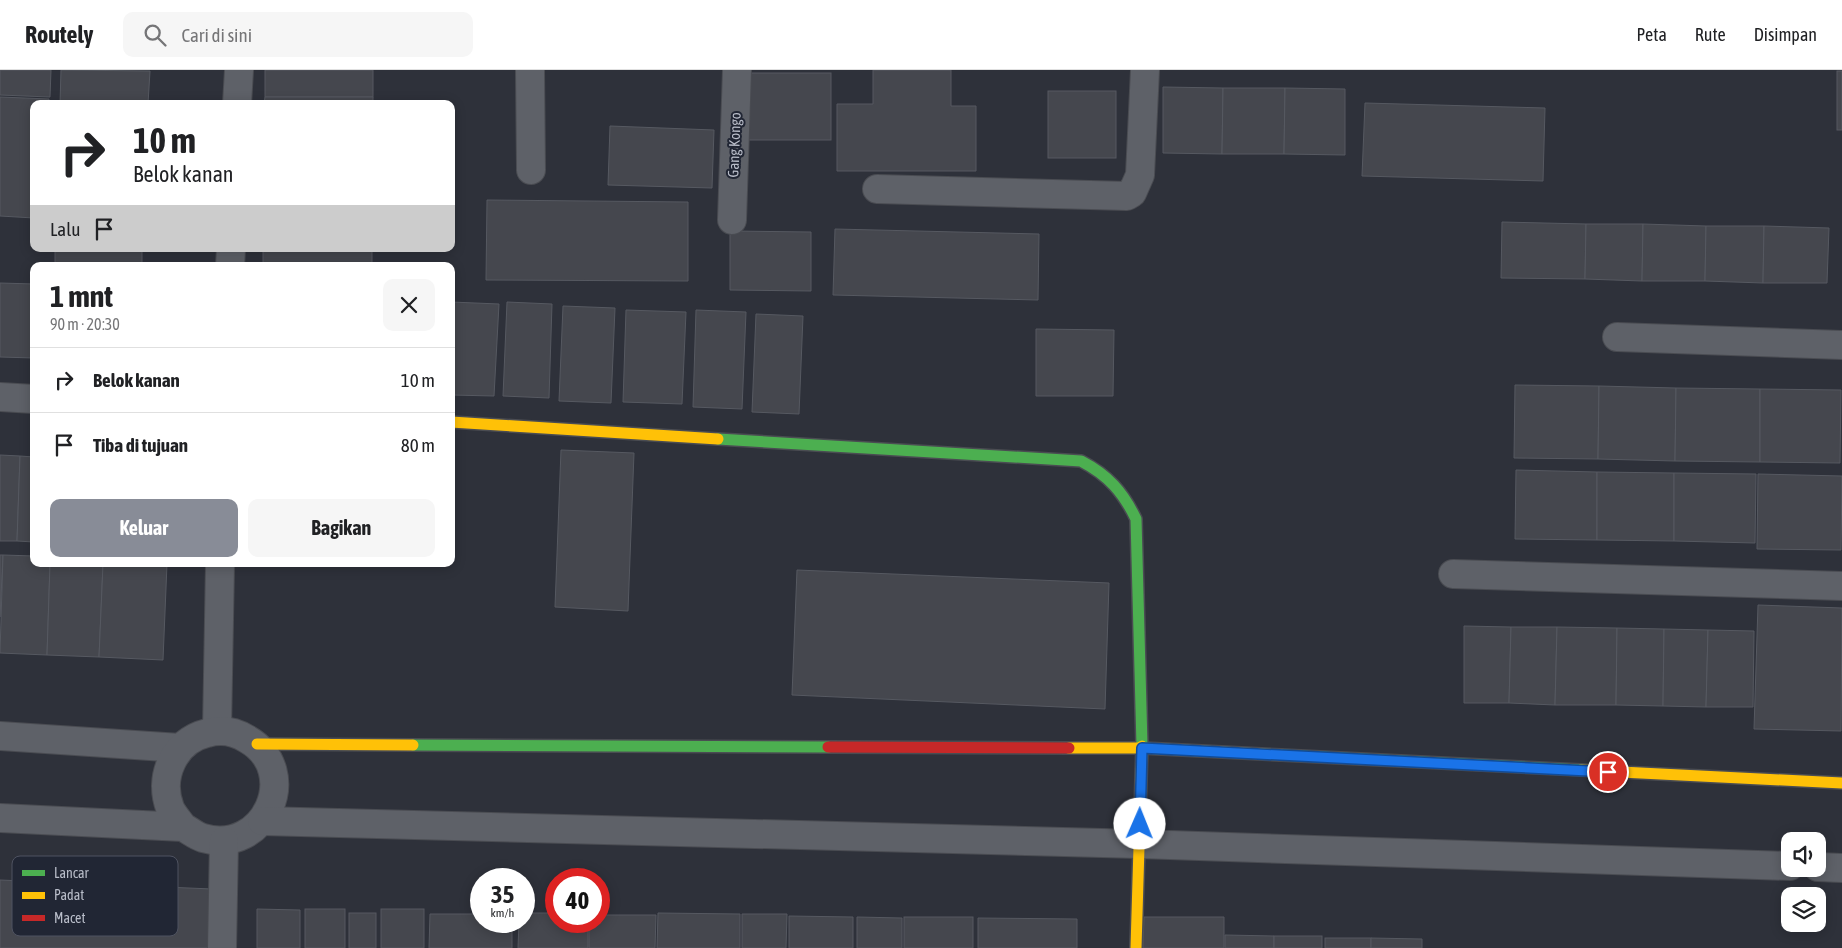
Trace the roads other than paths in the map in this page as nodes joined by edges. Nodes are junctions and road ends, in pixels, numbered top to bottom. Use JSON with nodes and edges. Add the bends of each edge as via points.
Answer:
{"nodes":[{"id":1,"x":239,"y":70,"type":"edge"},
{"id":2,"x":530,"y":70,"type":"edge"},
{"id":3,"x":737,"y":70,"type":"edge"},
{"id":4,"x":1145,"y":70,"type":"edge"},
{"id":5,"x":237,"y":100,"type":"edge"},
{"id":6,"x":531,"y":170,"type":"dead end"},
{"id":7,"x":877,"y":190,"type":"dead end"},
{"id":8,"x":732,"y":220,"type":"dead end"},
{"id":9,"x":1618,"y":337,"type":"dead end"},
{"id":10,"x":1842,"y":345,"type":"edge"},
{"id":11,"x":0,"y":397,"type":"edge"},
{"id":12,"x":30,"y":398,"type":"edge"},
{"id":13,"x":455,"y":422,"type":"edge"},
{"id":14,"x":220,"y":567,"type":"edge"},
{"id":15,"x":1453,"y":574,"type":"dead end"},
{"id":16,"x":1842,"y":586,"type":"edge"},
{"id":17,"x":217,"y":730,"type":"junction"},
{"id":18,"x":0,"y":736,"type":"edge"},
{"id":19,"x":256,"y":744,"type":"junction"},
{"id":20,"x":180,"y":748,"type":"junction"},
{"id":21,"x":1142,"y":748,"type":"junction"},
{"id":22,"x":1842,"y":783,"type":"edge"},
{"id":23,"x":0,"y":818,"type":"edge"},
{"id":24,"x":262,"y":821,"type":"junction"},
{"id":25,"x":183,"y":827,"type":"junction"},
{"id":26,"x":224,"y":841,"type":"junction"},
{"id":27,"x":1140,"y":844,"type":"junction"},
{"id":28,"x":1781,"y":866,"type":"edge"},
{"id":29,"x":1826,"y":867,"type":"edge"},
{"id":30,"x":1842,"y":868,"type":"edge"},
{"id":31,"x":222,"y":948,"type":"edge"},
{"id":32,"x":1136,"y":948,"type":"edge"}],
"edges":[{"from":1,"to":5,"type":"street"},
{"from":2,"to":6,"type":"street"},
{"from":3,"to":8,"type":"street","name":"Gang Kongo"},
{"from":4,"to":7,"type":"street","via":[[1140,175],[1132,193],[1127,196]]},
{"from":9,"to":10,"type":"street"},
{"from":11,"to":12,"type":"street"},
{"from":13,"to":21,"type":"street","via":[[1081,462],[1101,471],[1119,486],[1136,519]]},
{"from":14,"to":17,"type":"street"},
{"from":15,"to":16,"type":"street"},
{"from":17,"to":19,"type":"street","via":[[238,734]]},
{"from":17,"to":20,"type":"street","via":[[196,736]]},
{"from":18,"to":20,"type":"street"},
{"from":19,"to":21,"type":"street"},
{"from":19,"to":24,"type":"street","via":[[269,761],[275,782],[273,803]]},
{"from":20,"to":25,"type":"street","via":[[168,766],[165,788],[170,809]]},
{"from":21,"to":22,"type":"street"},
{"from":21,"to":27,"type":"street"},
{"from":23,"to":25,"type":"street"},
{"from":24,"to":26,"type":"street","via":[[244,835]]},
{"from":24,"to":27,"type":"street"},
{"from":25,"to":26,"type":"street","via":[[202,838]]},
{"from":26,"to":31,"type":"street"},
{"from":27,"to":28,"type":"street"},
{"from":27,"to":32,"type":"street"},
{"from":29,"to":30,"type":"street"}]}
